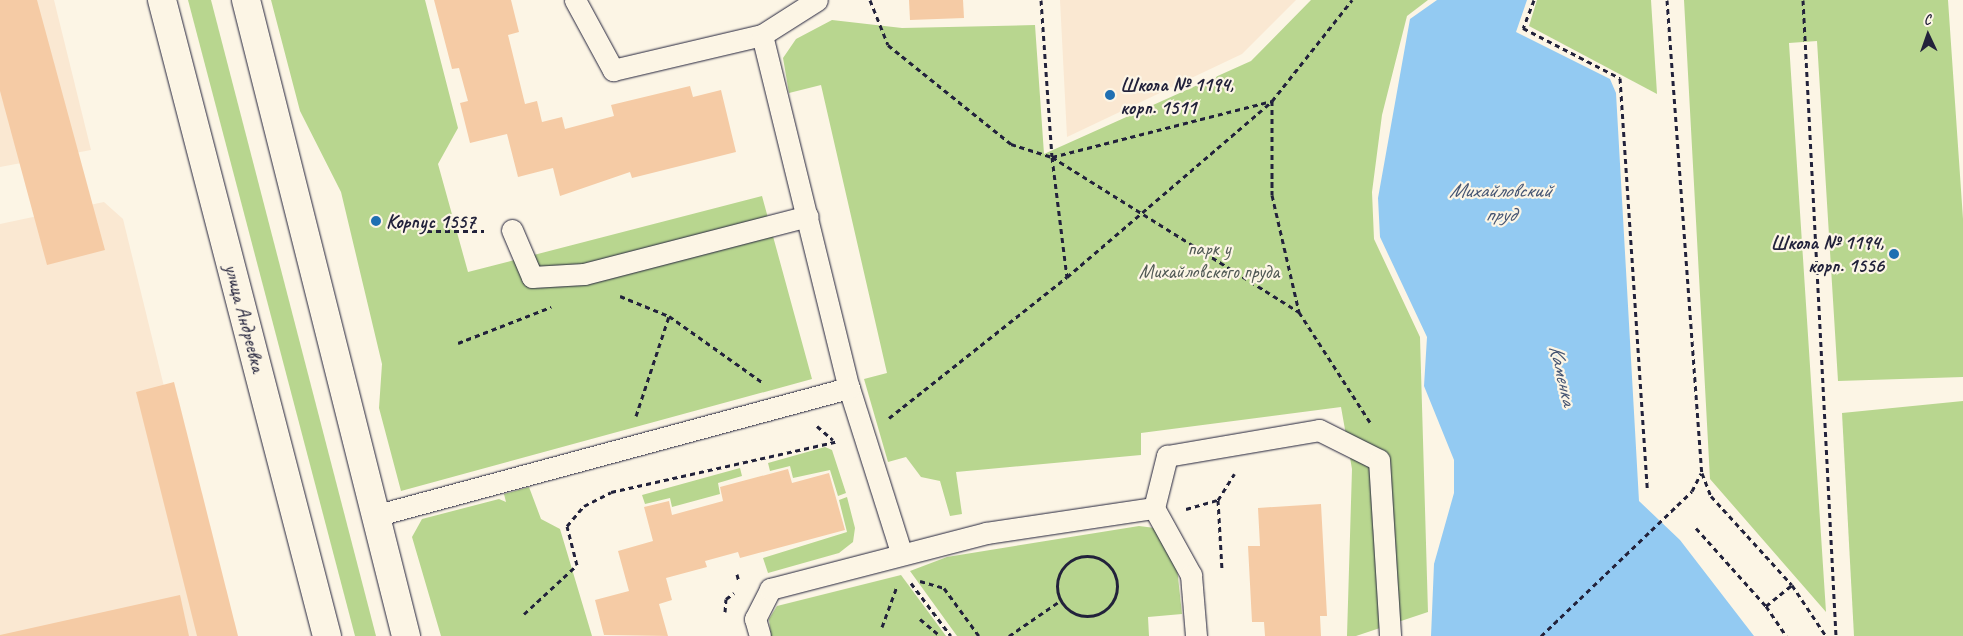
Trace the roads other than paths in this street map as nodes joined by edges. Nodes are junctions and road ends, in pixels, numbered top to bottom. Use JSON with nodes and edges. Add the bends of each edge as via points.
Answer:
{"nodes":[{"id":1,"x":162,"y":0,"type":"edge"},
{"id":2,"x":246,"y":0,"type":"edge"},
{"id":3,"x":575,"y":0,"type":"edge"},
{"id":4,"x":817,"y":0,"type":"edge"},
{"id":5,"x":762,"y":35,"type":"junction"},
{"id":6,"x":808,"y":216,"type":"junction"},
{"id":7,"x":512,"y":230,"type":"road end"},
{"id":8,"x":849,"y":388,"type":"junction"},
{"id":9,"x":1154,"y":508,"type":"junction"},
{"id":10,"x":374,"y":516,"type":"junction"},
{"id":11,"x":901,"y":552,"type":"junction"},
{"id":12,"x":327,"y":636,"type":"edge"},
{"id":13,"x":406,"y":636,"type":"edge"},
{"id":14,"x":760,"y":636,"type":"edge"},
{"id":15,"x":1196,"y":636,"type":"edge"},
{"id":16,"x":1390,"y":636,"type":"edge"}],
"edges":[{"from":1,"to":12,"type":"main road","name":"улица Андреевка"},
{"from":2,"to":10,"type":"main road","via":[[338,353]]},
{"from":3,"to":5,"type":"lane","via":[[614,70]]},
{"from":4,"to":5,"type":"lane"},
{"from":5,"to":6,"type":"lane"},
{"from":6,"to":7,"type":"lane","via":[[584,274],[532,277]]},
{"from":6,"to":8,"type":"lane"},
{"from":8,"to":10,"type":"lane"},
{"from":8,"to":11,"type":"lane"},
{"from":9,"to":11,"type":"lane","via":[[986,532]]},
{"from":9,"to":15,"type":"lane","via":[[1192,575]]},
{"from":9,"to":16,"type":"lane","via":[[1167,456],[1319,430],[1379,460]]},
{"from":10,"to":13,"type":"main road"},
{"from":11,"to":14,"type":"lane","via":[[770,589],[755,619]]}]}
